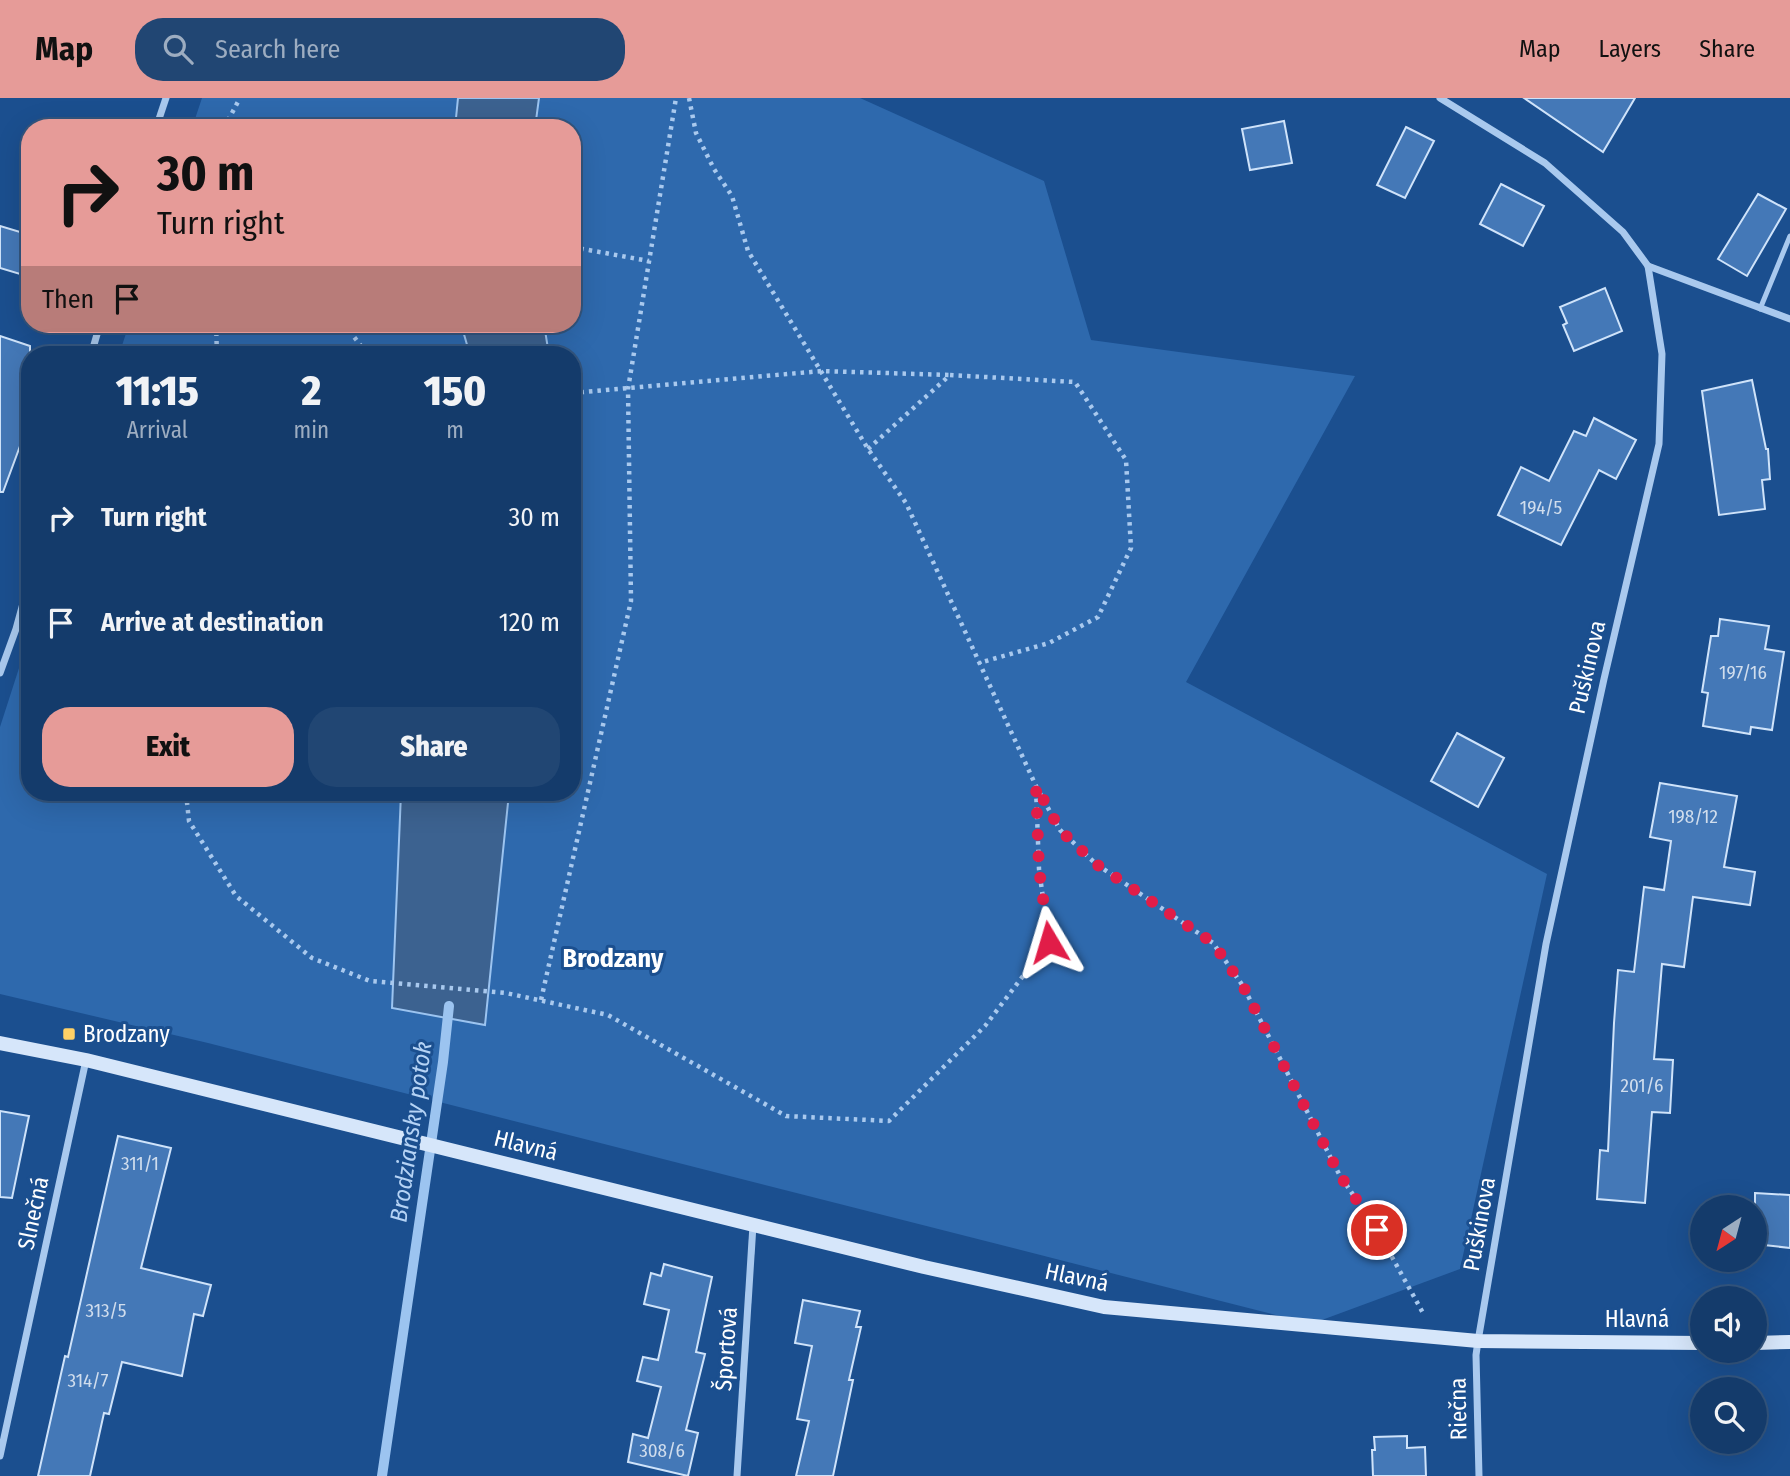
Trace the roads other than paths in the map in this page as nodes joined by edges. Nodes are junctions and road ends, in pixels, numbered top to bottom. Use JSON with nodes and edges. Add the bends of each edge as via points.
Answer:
{"nodes":[{"id":1,"x":166,"y":98,"type":"edge"},
{"id":2,"x":1440,"y":98,"type":"edge"},
{"id":3,"x":159,"y":119,"type":"edge"},
{"id":4,"x":1790,"y":236,"type":"edge"},
{"id":5,"x":1648,"y":266,"type":"junction"},
{"id":6,"x":1760,"y":309,"type":"junction"},
{"id":7,"x":1790,"y":320,"type":"edge"},
{"id":8,"x":21,"y":611,"type":"edge"},
{"id":9,"x":0,"y":673,"type":"edge"},
{"id":10,"x":0,"y":1043,"type":"edge"},
{"id":11,"x":86,"y":1060,"type":"junction"},
{"id":12,"x":753,"y":1224,"type":"junction"},
{"id":13,"x":1478,"y":1341,"type":"junction"},
{"id":14,"x":1790,"y":1342,"type":"edge"},
{"id":15,"x":1690,"y":1343,"type":"edge"},
{"id":16,"x":1767,"y":1343,"type":"edge"},
{"id":17,"x":0,"y":1456,"type":"edge"},
{"id":18,"x":737,"y":1476,"type":"edge"},
{"id":19,"x":1479,"y":1476,"type":"edge"}],
"edges":[{"from":1,"to":3,"type":"street"},
{"from":2,"to":5,"type":"street","name":"Puškinova","via":[[1545,163],[1623,232]]},
{"from":4,"to":6,"type":"lane"},
{"from":5,"to":6,"type":"street"},
{"from":5,"to":13,"type":"street","name":"Puškinova","via":[[1662,354],[1659,444],[1546,944]]},
{"from":6,"to":7,"type":"street"},
{"from":8,"to":9,"type":"street"},
{"from":10,"to":11,"type":"main road"},
{"from":11,"to":12,"type":"main road","name":"Hlavná"},
{"from":11,"to":17,"type":"street","name":"Slnečná"},
{"from":12,"to":13,"type":"main road","name":"Hlavná","via":[[1104,1307]]},
{"from":12,"to":18,"type":"street","name":"Športová"},
{"from":13,"to":15,"type":"main road","name":"Hlavná"},
{"from":13,"to":19,"type":"street","name":"Riečna"},
{"from":14,"to":16,"type":"main road"}]}
